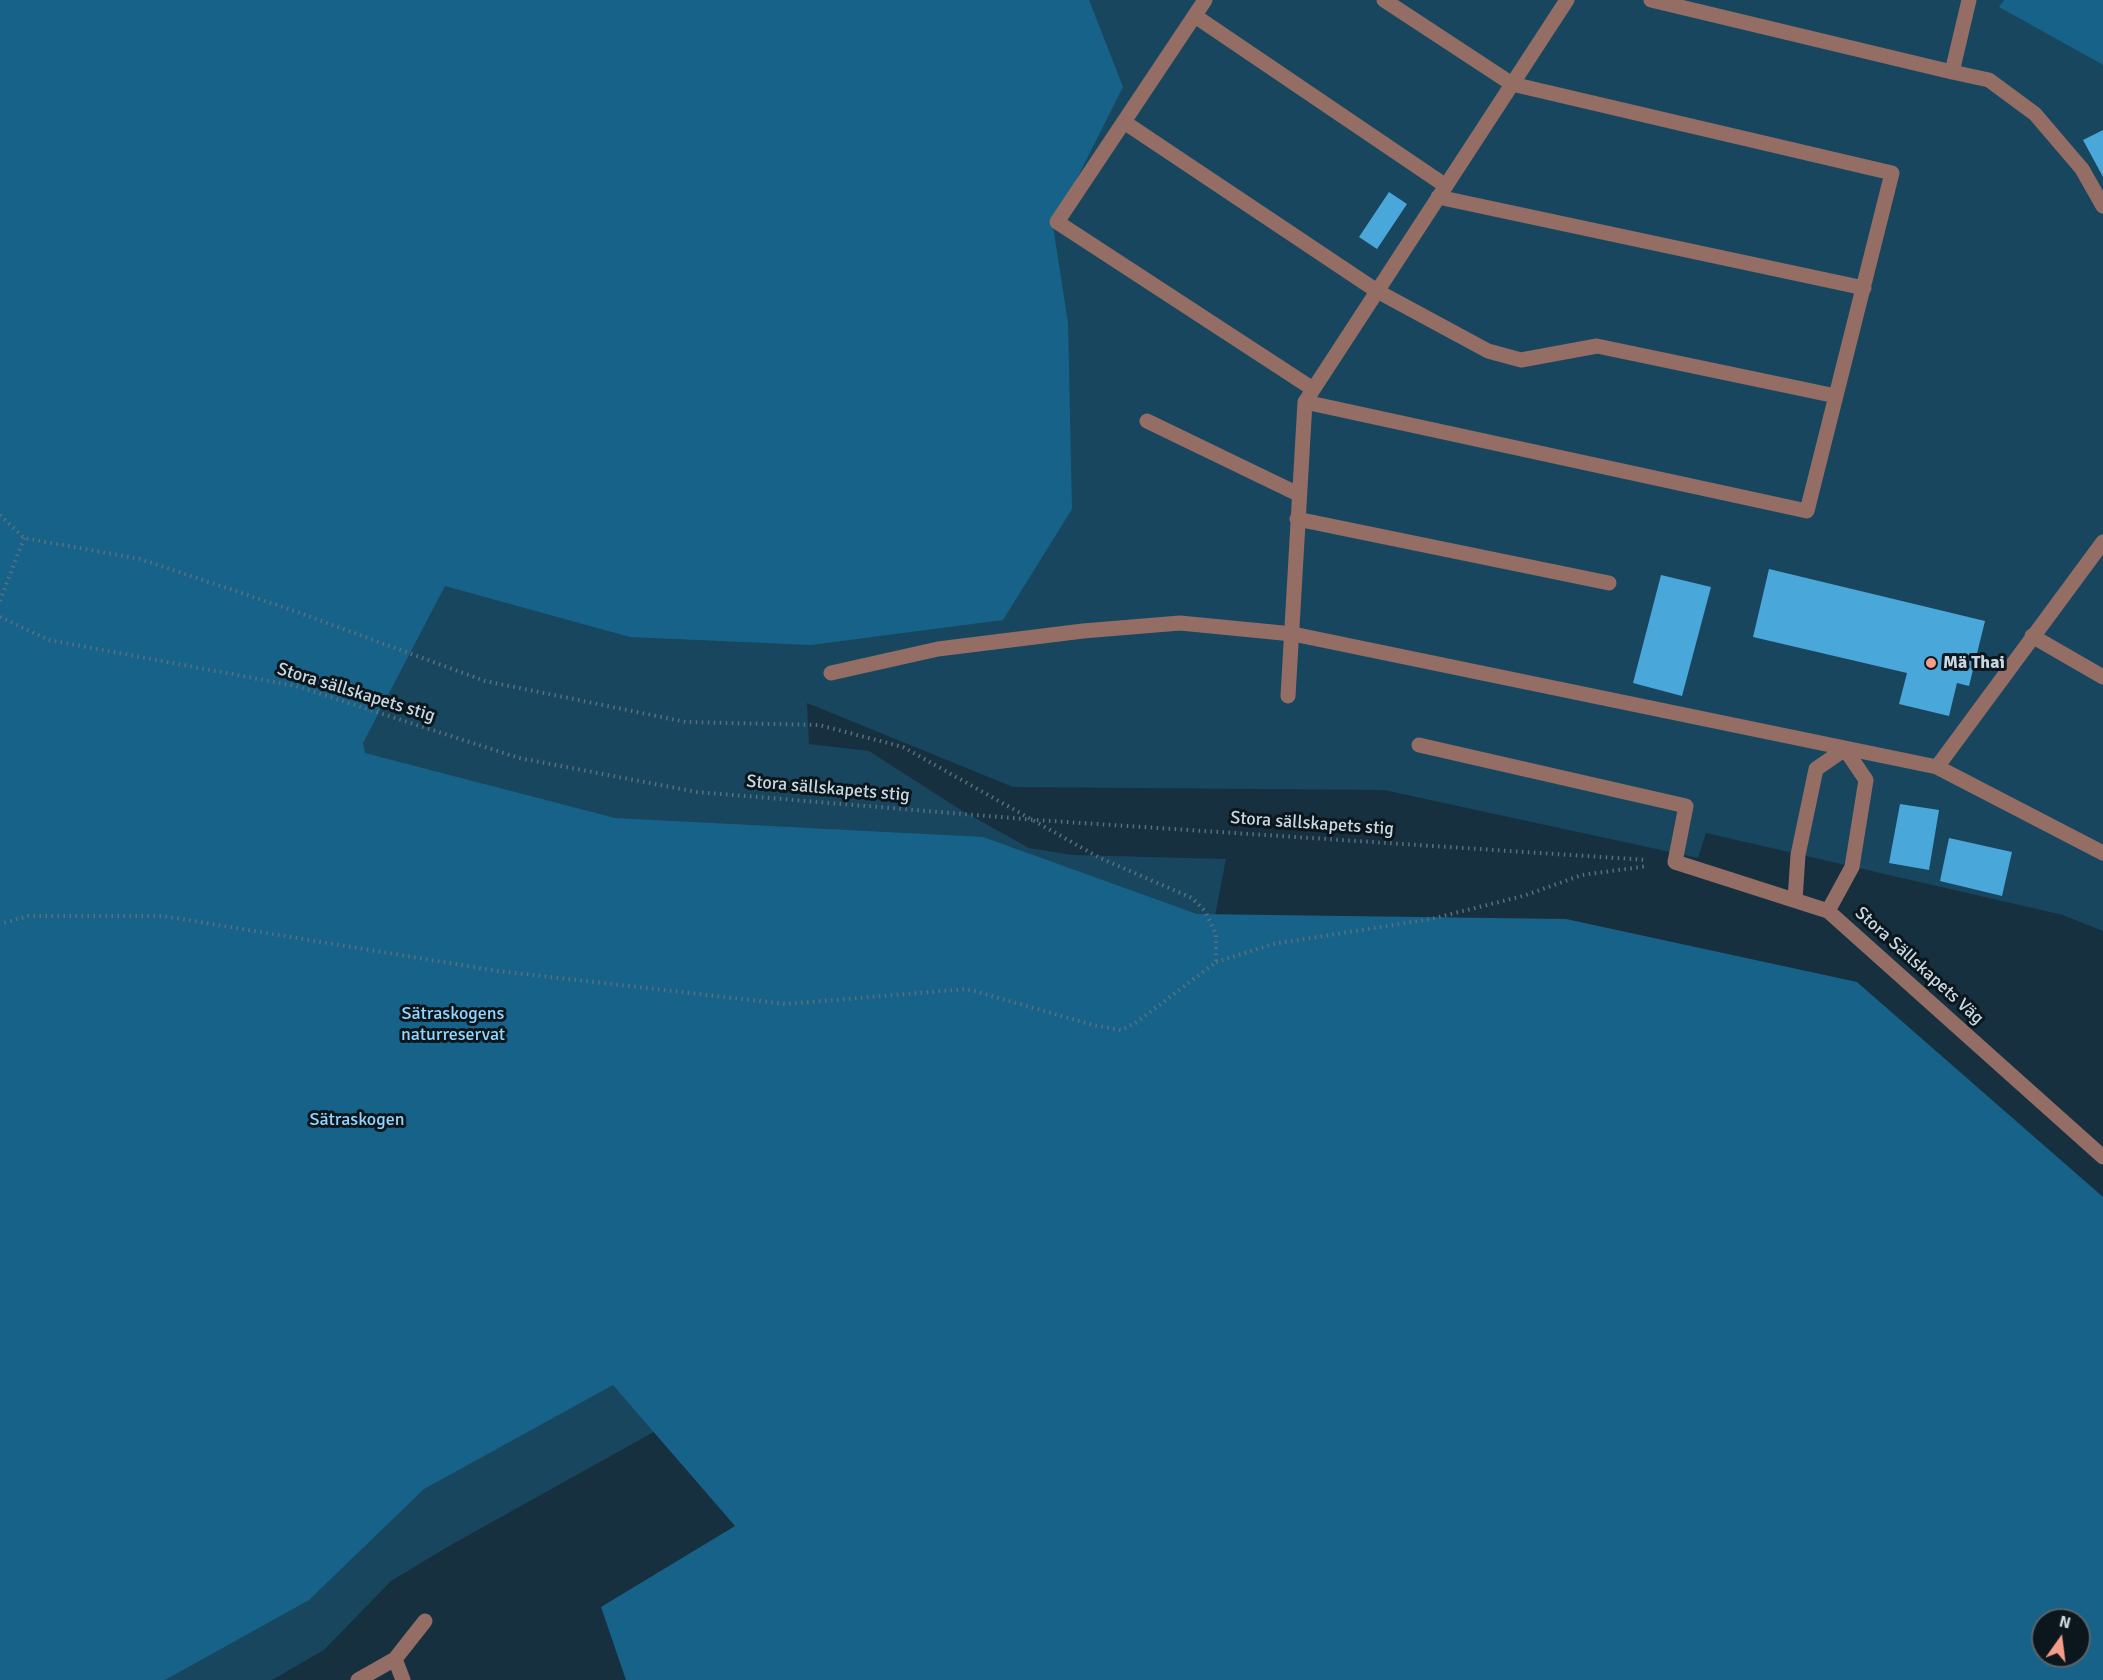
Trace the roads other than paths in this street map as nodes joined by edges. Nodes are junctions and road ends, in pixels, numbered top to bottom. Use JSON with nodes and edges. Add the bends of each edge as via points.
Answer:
{"nodes":[{"id":1,"x":1205,"y":0,"type":"edge"},
{"id":2,"x":1384,"y":0,"type":"edge"},
{"id":3,"x":1567,"y":0,"type":"edge"},
{"id":4,"x":1651,"y":0,"type":"edge"},
{"id":5,"x":1969,"y":0,"type":"edge"},
{"id":6,"x":1195,"y":16,"type":"junction"},
{"id":7,"x":1952,"y":72,"type":"junction"},
{"id":8,"x":1512,"y":84,"type":"junction"},
{"id":9,"x":1124,"y":122,"type":"junction"},
{"id":10,"x":1442,"y":192,"type":"junction"},
{"id":11,"x":2103,"y":206,"type":"edge"},
{"id":12,"x":1864,"y":288,"type":"junction"},
{"id":13,"x":1377,"y":291,"type":"junction"},
{"id":14,"x":1309,"y":396,"type":"junction"},
{"id":15,"x":1836,"y":396,"type":"junction"},
{"id":16,"x":1147,"y":421,"type":"dead end"},
{"id":17,"x":1298,"y":494,"type":"junction"},
{"id":18,"x":1297,"y":519,"type":"junction"},
{"id":19,"x":2103,"y":542,"type":"edge"},
{"id":20,"x":1608,"y":583,"type":"dead end"},
{"id":21,"x":1293,"y":634,"type":"junction"},
{"id":22,"x":2032,"y":636,"type":"junction"},
{"id":23,"x":831,"y":673,"type":"dead end"},
{"id":24,"x":2103,"y":677,"type":"edge"},
{"id":25,"x":1288,"y":696,"type":"dead end"},
{"id":26,"x":1419,"y":745,"type":"dead end"},
{"id":27,"x":1845,"y":749,"type":"junction"},
{"id":28,"x":1937,"y":767,"type":"junction"},
{"id":29,"x":2103,"y":853,"type":"edge"},
{"id":30,"x":1795,"y":900,"type":"junction"},
{"id":31,"x":1828,"y":911,"type":"junction"},
{"id":32,"x":2103,"y":1157,"type":"edge"},
{"id":33,"x":425,"y":1621,"type":"dead end"},
{"id":34,"x":395,"y":1659,"type":"junction"},
{"id":35,"x":358,"y":1680,"type":"edge"},
{"id":36,"x":403,"y":1680,"type":"edge"}],
"edges":[{"from":1,"to":6,"type":"street"},
{"from":2,"to":8,"type":"street"},
{"from":3,"to":8,"type":"street"},
{"from":4,"to":7,"type":"street"},
{"from":5,"to":7,"type":"street"},
{"from":6,"to":9,"type":"street"},
{"from":6,"to":10,"type":"street"},
{"from":7,"to":11,"type":"street","via":[[1989,80],[2035,114],[2082,169]]},
{"from":8,"to":10,"type":"street"},
{"from":8,"to":12,"type":"street","via":[[1893,173]]},
{"from":9,"to":13,"type":"street"},
{"from":9,"to":14,"type":"street","via":[[1057,222]]},
{"from":10,"to":12,"type":"street"},
{"from":10,"to":13,"type":"street"},
{"from":12,"to":15,"type":"street"},
{"from":13,"to":14,"type":"street"},
{"from":13,"to":15,"type":"street","via":[[1488,351],[1521,360],[1597,346]]},
{"from":14,"to":15,"type":"street","via":[[1807,510]]},
{"from":14,"to":17,"type":"street"},
{"from":16,"to":17,"type":"street"},
{"from":17,"to":18,"type":"street"},
{"from":18,"to":20,"type":"street"},
{"from":18,"to":21,"type":"street"},
{"from":19,"to":22,"type":"street"},
{"from":21,"to":23,"type":"street","via":[[1180,623],[1083,631],[938,649]]},
{"from":21,"to":25,"type":"street"},
{"from":21,"to":27,"type":"street"},
{"from":22,"to":24,"type":"street"},
{"from":22,"to":28,"type":"street"},
{"from":26,"to":30,"type":"street","name":"Stora Sällskapets Väg","via":[[1686,806],[1675,862]]},
{"from":27,"to":28,"type":"street"},
{"from":27,"to":30,"type":"street","via":[[1816,769],[1798,855]]},
{"from":27,"to":31,"type":"street","via":[[1866,780],[1852,867]]},
{"from":28,"to":29,"type":"street"},
{"from":30,"to":31,"type":"street","name":"Stora Sällskapets Väg"},
{"from":31,"to":32,"type":"street","name":"Stora Sällskapets Väg"},
{"from":33,"to":34,"type":"street"},
{"from":34,"to":35,"type":"street"},
{"from":34,"to":36,"type":"street"}]}
